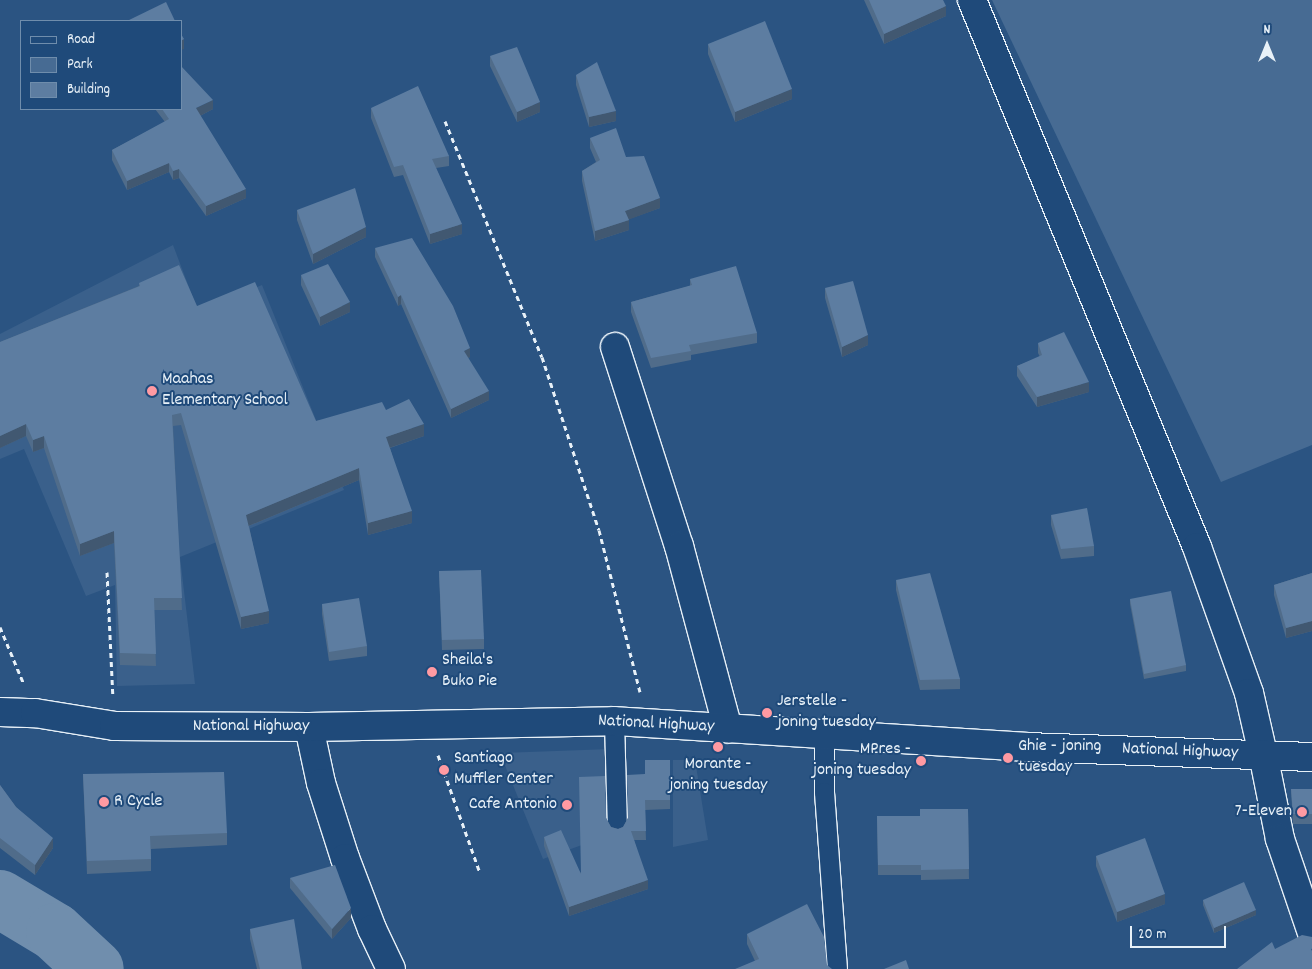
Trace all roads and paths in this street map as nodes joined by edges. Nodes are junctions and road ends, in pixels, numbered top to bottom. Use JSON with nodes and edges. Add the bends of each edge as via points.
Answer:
{"nodes":[{"id":1,"x":972,"y":0,"type":"edge"},
{"id":2,"x":445,"y":121,"type":"dead end"},
{"id":3,"x":615,"y":347,"type":"dead end"},
{"id":4,"x":106,"y":572,"type":"dead end"},
{"id":5,"x":0,"y":628,"type":"edge"},
{"id":6,"x":0,"y":712,"type":"edge"},
{"id":7,"x":35,"y":713,"type":"junction"},
{"id":8,"x":614,"y":722,"type":"junction"},
{"id":9,"x":429,"y":724,"type":"junction"},
{"id":10,"x":648,"y":725,"type":"junction"},
{"id":11,"x":114,"y":726,"type":"junction"},
{"id":12,"x":308,"y":727,"type":"junction"},
{"id":13,"x":728,"y":729,"type":"junction"},
{"id":14,"x":824,"y":733,"type":"junction"},
{"id":15,"x":1263,"y":754,"type":"junction"},
{"id":16,"x":1312,"y":757,"type":"edge"},
{"id":17,"x":617,"y":827,"type":"edge"},
{"id":18,"x":480,"y":873,"type":"dead end"},
{"id":19,"x":1312,"y":934,"type":"edge"},
{"id":20,"x":392,"y":969,"type":"edge"},
{"id":21,"x":837,"y":969,"type":"edge"}],
"edges":[{"from":1,"to":15,"type":"street","via":[[1197,547],[1249,693]]},
{"from":2,"to":10,"type":"path","via":[[542,357],[599,530]]},
{"from":3,"to":13,"type":"street","via":[[679,546]]},
{"from":4,"to":11,"type":"path"},
{"from":5,"to":7,"type":"path"},
{"from":6,"to":7,"type":"street","name":"National Highway"},
{"from":7,"to":11,"type":"street","name":"National Highway"},
{"from":8,"to":9,"type":"street","name":"National Highway"},
{"from":8,"to":10,"type":"street","name":"National Highway"},
{"from":8,"to":17,"type":"lane"},
{"from":9,"to":12,"type":"street","name":"National Highway"},
{"from":9,"to":18,"type":"path"},
{"from":10,"to":13,"type":"street","name":"National Highway"},
{"from":11,"to":12,"type":"street","name":"National Highway"},
{"from":12,"to":20,"type":"street","via":[[345,858]]},
{"from":13,"to":14,"type":"street","name":"National Highway"},
{"from":14,"to":15,"type":"street","name":"National Highway","via":[[1026,748]]},
{"from":14,"to":21,"type":"lane","via":[[824,792]]},
{"from":15,"to":16,"type":"street","name":"National Highway"},
{"from":15,"to":19,"type":"street","via":[[1280,839]]}]}
